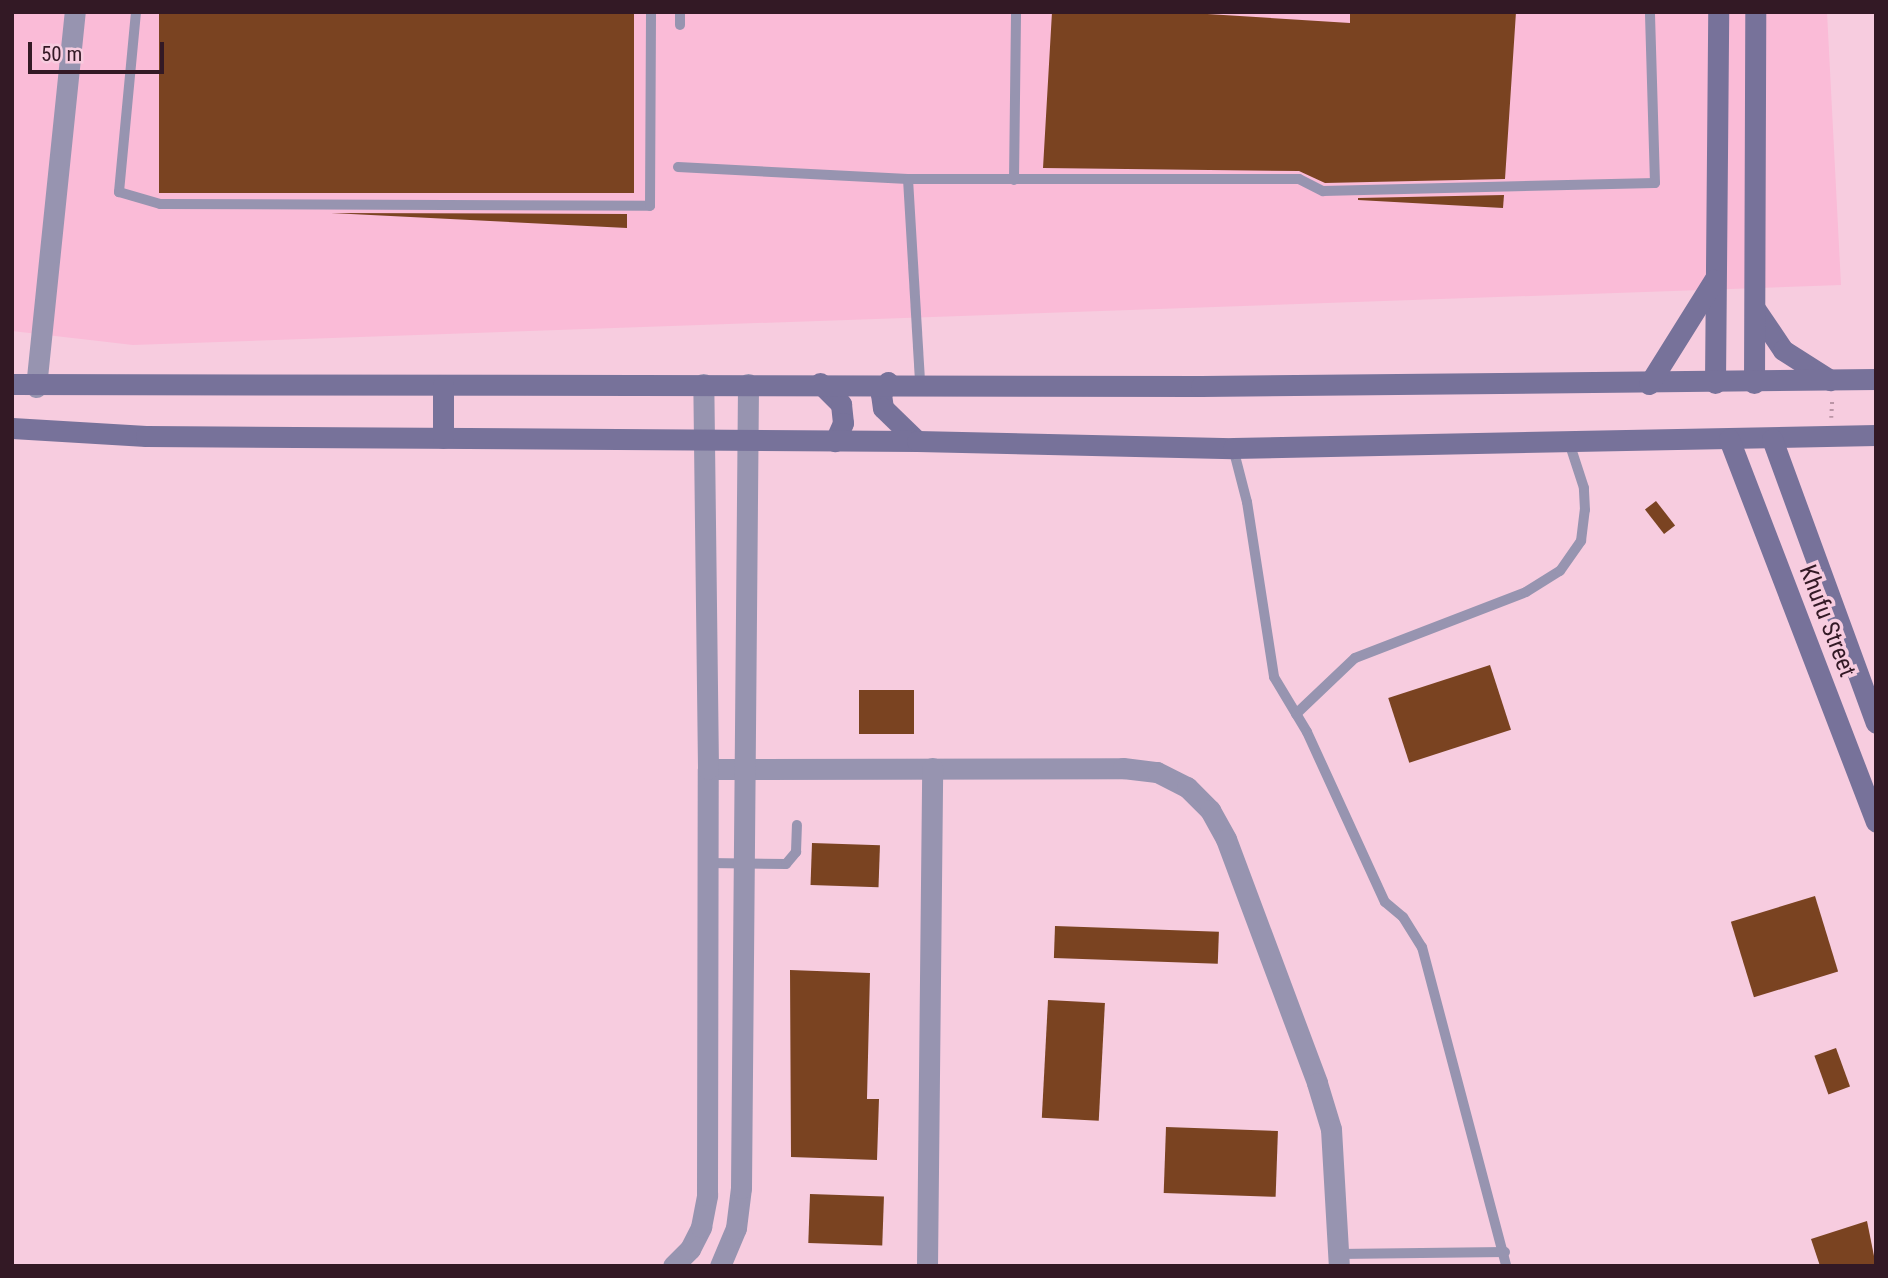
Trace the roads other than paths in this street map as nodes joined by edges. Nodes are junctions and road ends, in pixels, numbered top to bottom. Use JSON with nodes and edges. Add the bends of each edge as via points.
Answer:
{"nodes":[{"id":1,"x":75,"y":12,"type":"edge"},
{"id":2,"x":136,"y":12,"type":"edge"},
{"id":3,"x":651,"y":12,"type":"edge"},
{"id":4,"x":680,"y":12,"type":"edge"},
{"id":5,"x":1016,"y":12,"type":"edge"},
{"id":6,"x":1650,"y":12,"type":"edge"},
{"id":7,"x":1718,"y":12,"type":"edge"},
{"id":8,"x":1755,"y":12,"type":"edge"},
{"id":9,"x":680,"y":25,"type":"dead end"},
{"id":10,"x":678,"y":167,"type":"dead end"},
{"id":11,"x":908,"y":179,"type":"junction"},
{"id":12,"x":1014,"y":180,"type":"junction"},
{"id":13,"x":1715,"y":278,"type":"junction"},
{"id":14,"x":1755,"y":308,"type":"junction"},
{"id":15,"x":1876,"y":379,"type":"edge"},
{"id":16,"x":1832,"y":381,"type":"junction"},
{"id":17,"x":888,"y":382,"type":"junction"},
{"id":18,"x":820,"y":383,"type":"junction"},
{"id":19,"x":920,"y":383,"type":"junction"},
{"id":20,"x":1715,"y":383,"type":"junction"},
{"id":21,"x":1754,"y":383,"type":"junction"},
{"id":22,"x":12,"y":384,"type":"edge"},
{"id":23,"x":703,"y":384,"type":"junction"},
{"id":24,"x":748,"y":384,"type":"junction"},
{"id":25,"x":1649,"y":384,"type":"junction"},
{"id":26,"x":443,"y":386,"type":"junction"},
{"id":27,"x":36,"y":387,"type":"junction"},
{"id":28,"x":12,"y":428,"type":"edge"},
{"id":29,"x":1876,"y":435,"type":"edge"},
{"id":30,"x":443,"y":438,"type":"junction"},
{"id":31,"x":1729,"y":439,"type":"junction"},
{"id":32,"x":1772,"y":439,"type":"junction"},
{"id":33,"x":702,"y":440,"type":"junction"},
{"id":34,"x":746,"y":440,"type":"junction"},
{"id":35,"x":835,"y":441,"type":"junction"},
{"id":36,"x":916,"y":441,"type":"junction"},
{"id":37,"x":1569,"y":442,"type":"junction"},
{"id":38,"x":1234,"y":448,"type":"junction"},
{"id":39,"x":1296,"y":714,"type":"junction"},
{"id":40,"x":1876,"y":723,"type":"edge"},
{"id":41,"x":743,"y":767,"type":"junction"},
{"id":42,"x":932,"y":768,"type":"junction"},
{"id":43,"x":708,"y":769,"type":"junction"},
{"id":44,"x":1876,"y":822,"type":"edge"},
{"id":45,"x":797,"y":825,"type":"dead end"},
{"id":46,"x":708,"y":863,"type":"junction"},
{"id":47,"x":742,"y":864,"type":"junction"},
{"id":48,"x":1505,"y":1252,"type":"junction"},
{"id":49,"x":1339,"y":1260,"type":"edge"},
{"id":50,"x":673,"y":1266,"type":"edge"},
{"id":51,"x":720,"y":1266,"type":"edge"},
{"id":52,"x":927,"y":1266,"type":"edge"},
{"id":53,"x":1506,"y":1266,"type":"edge"}],
"edges":[{"from":1,"to":27,"type":"street"},
{"from":2,"to":3,"type":"lane","via":[[119,192],[160,204],[622,206],[650,206]]},
{"from":4,"to":9,"type":"lane"},
{"from":5,"to":12,"type":"lane"},
{"from":6,"to":12,"type":"lane","via":[[1654,183],[1323,191],[1299,180]]},
{"from":7,"to":13,"type":"street"},
{"from":8,"to":14,"type":"street"},
{"from":10,"to":11,"type":"lane"},
{"from":11,"to":12,"type":"lane"},
{"from":11,"to":19,"type":"lane"},
{"from":13,"to":20,"type":"street"},
{"from":13,"to":25,"type":"street"},
{"from":14,"to":16,"type":"street","via":[[1783,350]]},
{"from":14,"to":21,"type":"street"},
{"from":15,"to":16,"type":"street"},
{"from":16,"to":21,"type":"street"},
{"from":17,"to":18,"type":"street"},
{"from":17,"to":19,"type":"street"},
{"from":17,"to":36,"type":"street","via":[[880,394],[883,408]]},
{"from":18,"to":24,"type":"street"},
{"from":18,"to":35,"type":"street","via":[[841,404],[843,423]]},
{"from":19,"to":25,"type":"street"},
{"from":20,"to":21,"type":"street"},
{"from":20,"to":25,"type":"street"},
{"from":22,"to":27,"type":"street"},
{"from":23,"to":24,"type":"street"},
{"from":23,"to":26,"type":"street"},
{"from":23,"to":33,"type":"street"},
{"from":24,"to":34,"type":"street"},
{"from":26,"to":27,"type":"street"},
{"from":26,"to":30,"type":"street"},
{"from":28,"to":30,"type":"street","via":[[146,436]]},
{"from":29,"to":32,"type":"street"},
{"from":30,"to":33,"type":"street"},
{"from":31,"to":32,"type":"street"},
{"from":31,"to":37,"type":"street"},
{"from":31,"to":44,"type":"street","name":"Khufu Street"},
{"from":32,"to":40,"type":"street","name":"Khufu Street"},
{"from":33,"to":34,"type":"street"},
{"from":33,"to":43,"type":"street"},
{"from":34,"to":35,"type":"street"},
{"from":34,"to":41,"type":"street"},
{"from":35,"to":36,"type":"street"},
{"from":36,"to":38,"type":"street"},
{"from":37,"to":38,"type":"street"},
{"from":37,"to":39,"type":"lane","via":[[1584,488],[1585,510],[1581,541],[1560,571],[1526,592],[1354,658]]},
{"from":38,"to":39,"type":"lane","via":[[1247,502],[1274,677]]},
{"from":39,"to":48,"type":"lane","via":[[1385,902],[1403,918],[1422,947]]},
{"from":41,"to":42,"type":"street"},
{"from":41,"to":43,"type":"street"},
{"from":41,"to":47,"type":"street"},
{"from":42,"to":49,"type":"street","via":[[1157,772],[1187,787],[1210,810],[1231,852],[1331,1129]]},
{"from":42,"to":52,"type":"street"},
{"from":43,"to":46,"type":"street"},
{"from":45,"to":47,"type":"lane","via":[[793,861]]},
{"from":46,"to":47,"type":"lane"},
{"from":46,"to":50,"type":"street","via":[[707,1195],[701,1227],[690,1249]]},
{"from":47,"to":51,"type":"street","via":[[741,1188],[736,1228]]},
{"from":48,"to":49,"type":"lane"},
{"from":48,"to":53,"type":"lane"}]}
